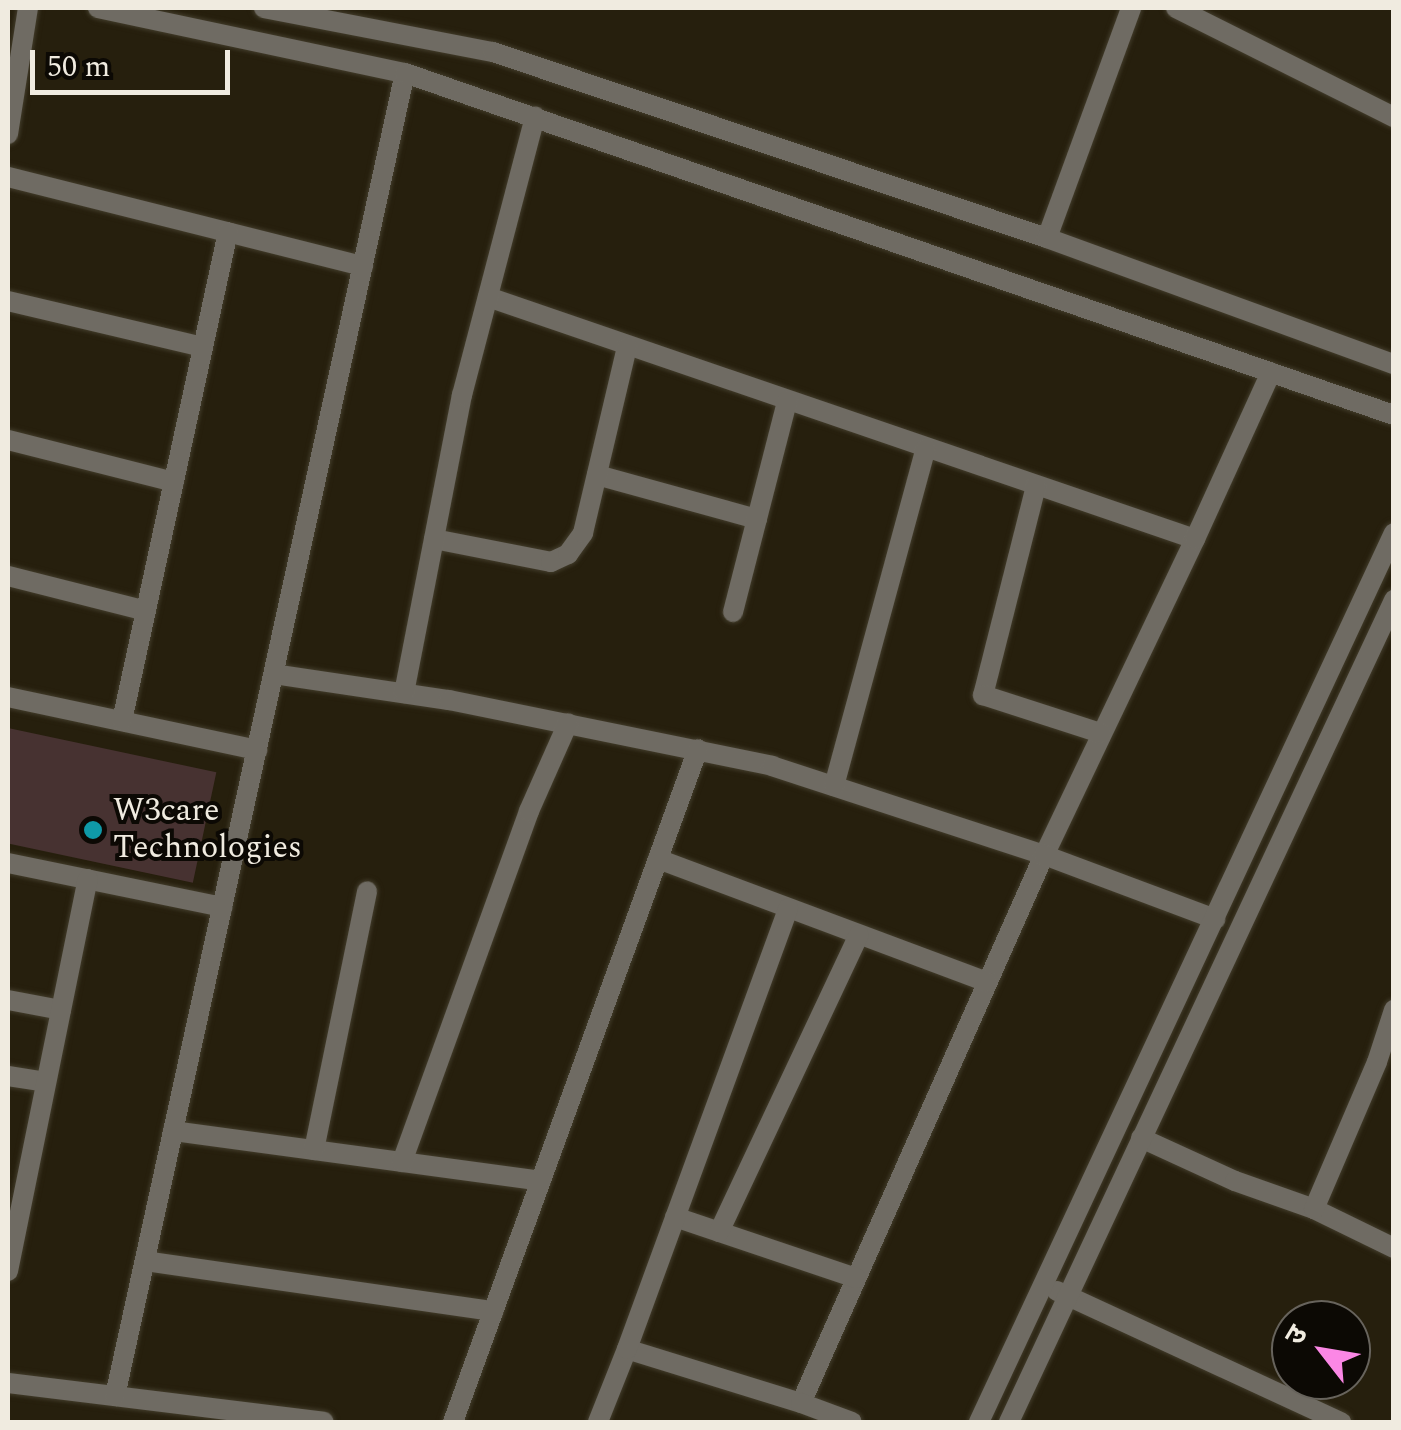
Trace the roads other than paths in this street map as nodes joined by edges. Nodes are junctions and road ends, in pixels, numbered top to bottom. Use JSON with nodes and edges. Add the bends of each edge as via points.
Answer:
{"nodes":[{"id":1,"x":28,"y":8,"type":"edge"},
{"id":2,"x":98,"y":8,"type":"edge"},
{"id":3,"x":264,"y":8,"type":"edge"},
{"id":4,"x":1131,"y":8,"type":"edge"},
{"id":5,"x":1176,"y":8,"type":"edge"},
{"id":6,"x":405,"y":74,"type":"junction"},
{"id":7,"x":535,"y":116,"type":"junction"},
{"id":8,"x":1394,"y":117,"type":"edge"},
{"id":9,"x":8,"y":134,"type":"edge"},
{"id":10,"x":8,"y":177,"type":"edge"},
{"id":11,"x":228,"y":232,"type":"junction"},
{"id":12,"x":1046,"y":238,"type":"junction"},
{"id":13,"x":363,"y":266,"type":"junction"},
{"id":14,"x":488,"y":298,"type":"junction"},
{"id":15,"x":8,"y":301,"type":"edge"},
{"id":16,"x":203,"y":347,"type":"junction"},
{"id":17,"x":627,"y":347,"type":"junction"},
{"id":18,"x":1394,"y":364,"type":"edge"},
{"id":19,"x":1271,"y":372,"type":"junction"},
{"id":20,"x":787,"y":401,"type":"junction"},
{"id":21,"x":1394,"y":415,"type":"edge"},
{"id":22,"x":8,"y":440,"type":"edge"},
{"id":23,"x":926,"y":448,"type":"junction"},
{"id":24,"x":597,"y":475,"type":"junction"},
{"id":25,"x":174,"y":482,"type":"junction"},
{"id":26,"x":1036,"y":486,"type":"junction"},
{"id":27,"x":756,"y":519,"type":"junction"},
{"id":28,"x":1394,"y":533,"type":"edge"},
{"id":29,"x":1195,"y":538,"type":"junction"},
{"id":30,"x":434,"y":539,"type":"junction"},
{"id":31,"x":8,"y":576,"type":"edge"},
{"id":32,"x":1394,"y":600,"type":"edge"},
{"id":33,"x":146,"y":611,"type":"junction"},
{"id":34,"x":733,"y":612,"type":"dead end"},
{"id":35,"x":274,"y":674,"type":"junction"},
{"id":36,"x":404,"y":694,"type":"junction"},
{"id":37,"x":8,"y":696,"type":"edge"},
{"id":38,"x":122,"y":721,"type":"junction"},
{"id":39,"x":568,"y":723,"type":"junction"},
{"id":40,"x":1101,"y":733,"type":"junction"},
{"id":41,"x":698,"y":749,"type":"junction"},
{"id":42,"x":257,"y":750,"type":"junction"},
{"id":43,"x":834,"y":786,"type":"junction"},
{"id":44,"x":1044,"y":854,"type":"junction"},
{"id":45,"x":658,"y":860,"type":"junction"},
{"id":46,"x":8,"y":863,"type":"edge"},
{"id":47,"x":88,"y":880,"type":"junction"},
{"id":48,"x":368,"y":891,"type":"dead end"},
{"id":49,"x":223,"y":907,"type":"junction"},
{"id":50,"x":788,"y":908,"type":"junction"},
{"id":51,"x":1216,"y":919,"type":"junction"},
{"id":52,"x":859,"y":934,"type":"junction"},
{"id":53,"x":987,"y":982,"type":"junction"},
{"id":54,"x":8,"y":1000,"type":"edge"},
{"id":55,"x":61,"y":1010,"type":"junction"},
{"id":56,"x":1394,"y":1010,"type":"edge"},
{"id":57,"x":1388,"y":1044,"type":"edge"},
{"id":58,"x":8,"y":1076,"type":"edge"},
{"id":59,"x":46,"y":1082,"type":"junction"},
{"id":60,"x":174,"y":1131,"type":"junction"},
{"id":61,"x":1141,"y":1138,"type":"junction"},
{"id":62,"x":314,"y":1150,"type":"junction"},
{"id":63,"x":402,"y":1162,"type":"junction"},
{"id":64,"x":540,"y":1181,"type":"junction"},
{"id":65,"x":1314,"y":1209,"type":"junction"},
{"id":66,"x":13,"y":1215,"type":"edge"},
{"id":67,"x":675,"y":1218,"type":"junction"},
{"id":68,"x":719,"y":1232,"type":"junction"},
{"id":69,"x":1394,"y":1248,"type":"edge"},
{"id":70,"x":145,"y":1261,"type":"junction"},
{"id":71,"x":8,"y":1271,"type":"edge"},
{"id":72,"x":856,"y":1278,"type":"junction"},
{"id":73,"x":1044,"y":1285,"type":"junction"},
{"id":74,"x":1068,"y":1296,"type":"junction"},
{"id":75,"x":493,"y":1311,"type":"junction"},
{"id":76,"x":627,"y":1348,"type":"junction"},
{"id":77,"x":8,"y":1383,"type":"edge"},
{"id":78,"x":115,"y":1396,"type":"junction"},
{"id":79,"x":800,"y":1403,"type":"junction"},
{"id":80,"x":324,"y":1422,"type":"edge"},
{"id":81,"x":453,"y":1422,"type":"edge"},
{"id":82,"x":598,"y":1422,"type":"edge"},
{"id":83,"x":852,"y":1422,"type":"edge"},
{"id":84,"x":979,"y":1422,"type":"edge"},
{"id":85,"x":1009,"y":1422,"type":"edge"},
{"id":86,"x":1340,"y":1422,"type":"edge"}],
"edges":[{"from":1,"to":9,"type":"street"},
{"from":2,"to":6,"type":"street"},
{"from":3,"to":12,"type":"street","via":[[493,52]]},
{"from":4,"to":12,"type":"street"},
{"from":5,"to":8,"type":"street"},
{"from":6,"to":7,"type":"street"},
{"from":6,"to":13,"type":"street"},
{"from":7,"to":14,"type":"street"},
{"from":7,"to":19,"type":"street"},
{"from":10,"to":11,"type":"street"},
{"from":11,"to":13,"type":"street"},
{"from":11,"to":16,"type":"street"},
{"from":12,"to":18,"type":"street"},
{"from":13,"to":35,"type":"street"},
{"from":14,"to":17,"type":"street"},
{"from":14,"to":30,"type":"street"},
{"from":15,"to":16,"type":"street"},
{"from":16,"to":25,"type":"street"},
{"from":17,"to":20,"type":"street"},
{"from":17,"to":24,"type":"street"},
{"from":19,"to":21,"type":"street"},
{"from":19,"to":29,"type":"street"},
{"from":20,"to":23,"type":"street"},
{"from":20,"to":27,"type":"street"},
{"from":22,"to":25,"type":"street"},
{"from":23,"to":26,"type":"street"},
{"from":23,"to":43,"type":"street"},
{"from":24,"to":27,"type":"street"},
{"from":24,"to":30,"type":"street","via":[[583,532],[568,554],[551,562]]},
{"from":25,"to":33,"type":"street"},
{"from":26,"to":29,"type":"street"},
{"from":26,"to":40,"type":"street","via":[[983,695]]},
{"from":27,"to":34,"type":"street"},
{"from":28,"to":51,"type":"street"},
{"from":29,"to":40,"type":"street"},
{"from":30,"to":36,"type":"street"},
{"from":31,"to":33,"type":"street"},
{"from":32,"to":61,"type":"street"},
{"from":33,"to":38,"type":"street"},
{"from":35,"to":36,"type":"street"},
{"from":35,"to":42,"type":"street"},
{"from":36,"to":39,"type":"street"},
{"from":37,"to":38,"type":"street"},
{"from":38,"to":42,"type":"street"},
{"from":39,"to":41,"type":"street"},
{"from":39,"to":63,"type":"street","via":[[529,811]]},
{"from":40,"to":44,"type":"street"},
{"from":41,"to":43,"type":"street"},
{"from":41,"to":45,"type":"street"},
{"from":42,"to":49,"type":"street"},
{"from":43,"to":44,"type":"street"},
{"from":44,"to":51,"type":"street"},
{"from":44,"to":53,"type":"street"},
{"from":45,"to":50,"type":"street"},
{"from":45,"to":64,"type":"street"},
{"from":46,"to":47,"type":"street"},
{"from":47,"to":49,"type":"street"},
{"from":47,"to":55,"type":"street"},
{"from":48,"to":62,"type":"street"},
{"from":49,"to":60,"type":"street"},
{"from":50,"to":52,"type":"street"},
{"from":50,"to":67,"type":"street"},
{"from":51,"to":73,"type":"street"},
{"from":52,"to":53,"type":"street"},
{"from":52,"to":68,"type":"street"},
{"from":53,"to":72,"type":"street"},
{"from":54,"to":55,"type":"street"},
{"from":55,"to":59,"type":"street"},
{"from":56,"to":57,"type":"street"},
{"from":57,"to":65,"type":"street"},
{"from":58,"to":59,"type":"street"},
{"from":59,"to":66,"type":"street"},
{"from":60,"to":62,"type":"street"},
{"from":60,"to":70,"type":"street"},
{"from":61,"to":65,"type":"street"},
{"from":61,"to":74,"type":"street"},
{"from":62,"to":63,"type":"street"},
{"from":63,"to":64,"type":"street"},
{"from":64,"to":75,"type":"street"},
{"from":65,"to":69,"type":"street"},
{"from":66,"to":71,"type":"street"},
{"from":67,"to":68,"type":"street"},
{"from":67,"to":76,"type":"street"},
{"from":68,"to":72,"type":"street"},
{"from":70,"to":75,"type":"street"},
{"from":70,"to":78,"type":"street"},
{"from":72,"to":79,"type":"street"},
{"from":73,"to":74,"type":"street"},
{"from":73,"to":84,"type":"street"},
{"from":74,"to":85,"type":"street"},
{"from":74,"to":86,"type":"street"},
{"from":75,"to":81,"type":"street"},
{"from":76,"to":79,"type":"street"},
{"from":76,"to":82,"type":"street"},
{"from":77,"to":78,"type":"street"},
{"from":78,"to":80,"type":"street"},
{"from":79,"to":83,"type":"street"}]}
